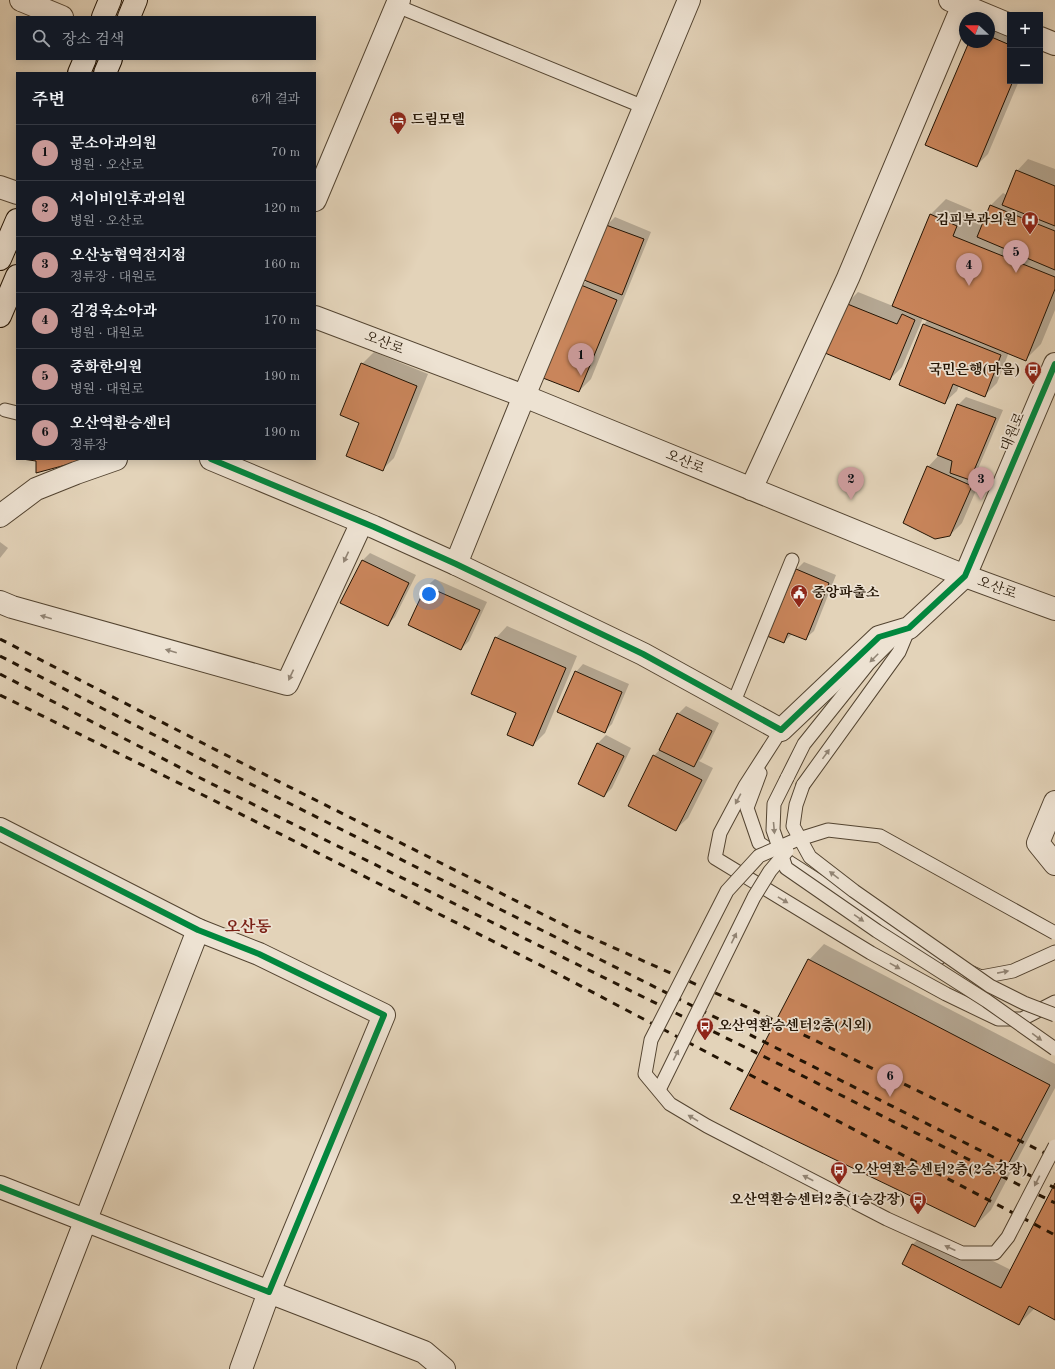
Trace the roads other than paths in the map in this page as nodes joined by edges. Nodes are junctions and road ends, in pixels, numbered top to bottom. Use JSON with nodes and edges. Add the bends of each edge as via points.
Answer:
{"nodes":[{"id":1,"x":21,"y":0,"type":"edge"},
{"id":2,"x":110,"y":0,"type":"edge"},
{"id":3,"x":136,"y":0,"type":"edge"},
{"id":4,"x":689,"y":0,"type":"edge"},
{"id":5,"x":958,"y":2,"type":"edge"},
{"id":6,"x":398,"y":3,"type":"edge"},
{"id":7,"x":60,"y":16,"type":"edge"},
{"id":8,"x":103,"y":16,"type":"edge"},
{"id":9,"x":129,"y":16,"type":"edge"},
{"id":10,"x":1007,"y":24,"type":"edge"},
{"id":11,"x":1043,"y":39,"type":"edge"},
{"id":12,"x":1055,"y":44,"type":"edge"},
{"id":13,"x":85,"y":60,"type":"edge"},
{"id":14,"x":110,"y":60,"type":"edge"},
{"id":15,"x":79,"y":72,"type":"edge"},
{"id":16,"x":104,"y":72,"type":"edge"},
{"id":17,"x":644,"y":108,"type":"junction"},
{"id":18,"x":0,"y":187,"type":"edge"},
{"id":19,"x":16,"y":193,"type":"edge"},
{"id":20,"x":316,"y":198,"type":"edge"},
{"id":21,"x":16,"y":222,"type":"edge"},
{"id":22,"x":0,"y":259,"type":"edge"},
{"id":23,"x":16,"y":278,"type":"edge"},
{"id":24,"x":0,"y":316,"type":"edge"},
{"id":25,"x":316,"y":317,"type":"edge"},
{"id":26,"x":1055,"y":364,"type":"edge"},
{"id":27,"x":524,"y":396,"type":"junction"},
{"id":28,"x":113,"y":460,"type":"edge"},
{"id":29,"x":212,"y":460,"type":"edge"},
{"id":30,"x":751,"y":489,"type":"junction"},
{"id":31,"x":0,"y":516,"type":"edge"},
{"id":32,"x":362,"y":522,"type":"junction"},
{"id":33,"x":792,"y":560,"type":"dead end"},
{"id":34,"x":456,"y":564,"type":"junction"},
{"id":35,"x":965,"y":576,"type":"junction"},
{"id":36,"x":0,"y":602,"type":"edge"},
{"id":37,"x":1055,"y":609,"type":"edge"},
{"id":38,"x":906,"y":629,"type":"junction"},
{"id":39,"x":733,"y":704,"type":"junction"},
{"id":40,"x":776,"y":737,"type":"junction"},
{"id":41,"x":1055,"y":802,"type":"edge"},
{"id":42,"x":0,"y":829,"type":"edge"},
{"id":43,"x":796,"y":840,"type":"junction"},
{"id":44,"x":1055,"y":864,"type":"edge"},
{"id":45,"x":198,"y":930,"type":"junction"},
{"id":46,"x":1055,"y":934,"type":"edge"},
{"id":47,"x":1055,"y":952,"type":"edge"},
{"id":48,"x":1055,"y":1002,"type":"edge"},
{"id":49,"x":1055,"y":1015,"type":"edge"},
{"id":50,"x":1055,"y":1050,"type":"edge"},
{"id":51,"x":659,"y":1090,"type":"junction"},
{"id":52,"x":1055,"y":1146,"type":"edge"},
{"id":53,"x":0,"y":1187,"type":"edge"},
{"id":54,"x":86,"y":1221,"type":"junction"},
{"id":55,"x":269,"y":1292,"type":"junction"},
{"id":56,"x":28,"y":1369,"type":"edge"},
{"id":57,"x":241,"y":1369,"type":"edge"},
{"id":58,"x":444,"y":1369,"type":"edge"}],
"edges":[{"from":1,"to":7,"type":"street"},
{"from":2,"to":8,"type":"street"},
{"from":3,"to":9,"type":"street"},
{"from":4,"to":17,"type":"street"},
{"from":5,"to":10,"type":"street"},
{"from":5,"to":30,"type":"street","via":[[848,278]]},
{"from":6,"to":17,"type":"lane"},
{"from":6,"to":20,"type":"street"},
{"from":11,"to":12,"type":"street"},
{"from":13,"to":15,"type":"street"},
{"from":14,"to":16,"type":"street"},
{"from":17,"to":27,"type":"street"},
{"from":18,"to":19,"type":"street"},
{"from":21,"to":22,"type":"street"},
{"from":23,"to":24,"type":"street"},
{"from":25,"to":27,"type":"street","name":"오산로"},
{"from":26,"to":35,"type":"street","name":"대원로"},
{"from":27,"to":30,"type":"street","name":"오산로"},
{"from":27,"to":34,"type":"street"},
{"from":28,"to":31,"type":"street","via":[[36,489]]},
{"from":29,"to":32,"type":"street"},
{"from":30,"to":35,"type":"street","name":"오산로"},
{"from":32,"to":34,"type":"street"},
{"from":32,"to":36,"type":"street","one_way":true,"via":[[287,684]]},
{"from":33,"to":39,"type":"lane"},
{"from":34,"to":39,"type":"street","via":[[643,654]]},
{"from":35,"to":37,"type":"street","name":"오산로"},
{"from":35,"to":38,"type":"street"},
{"from":38,"to":40,"type":"street","via":[[879,637]]},
{"from":49,"to":38,"type":"lane","one_way":true,"bridge":true,"via":[[990,986],[854,892],[810,857],[793,826],[796,805],[803,786],[899,652]]},
{"from":38,"to":50,"type":"lane","one_way":true,"bridge":true,"via":[[868,664],[804,744],[774,804],[773,830],[786,868],[877,931],[987,1001]]},
{"from":39,"to":40,"type":"street"},
{"from":40,"to":47,"type":"lane","one_way":true,"via":[[747,808],[759,843],[944,960],[981,977],[1013,971]]},
{"from":40,"to":48,"type":"lane","one_way":true,"via":[[745,786],[720,833],[716,858],[871,953],[998,1019],[1022,1019]]},
{"from":41,"to":44,"type":"street","via":[[1038,843]]},
{"from":42,"to":45,"type":"street"},
{"from":43,"to":46,"type":"lane","bridge":true,"via":[[828,830],[880,836]]},
{"from":51,"to":43,"type":"lane","one_way":true,"bridge":true,"via":[[754,897],[770,871]]},
{"from":43,"to":51,"type":"lane","bridge":true,"via":[[759,856],[727,891],[651,1040],[645,1074]]},
{"from":45,"to":54,"type":"street"},
{"from":45,"to":55,"type":"street","via":[[259,954],[384,1015]]},
{"from":52,"to":51,"type":"lane","one_way":true,"bridge":true,"via":[[1004,1242],[995,1252],[962,1253],[886,1219],[707,1126],[670,1104]]},
{"from":53,"to":54,"type":"street"},
{"from":54,"to":55,"type":"street"},
{"from":54,"to":56,"type":"street"},
{"from":55,"to":57,"type":"street"},
{"from":55,"to":58,"type":"street","via":[[424,1352]]}]}
